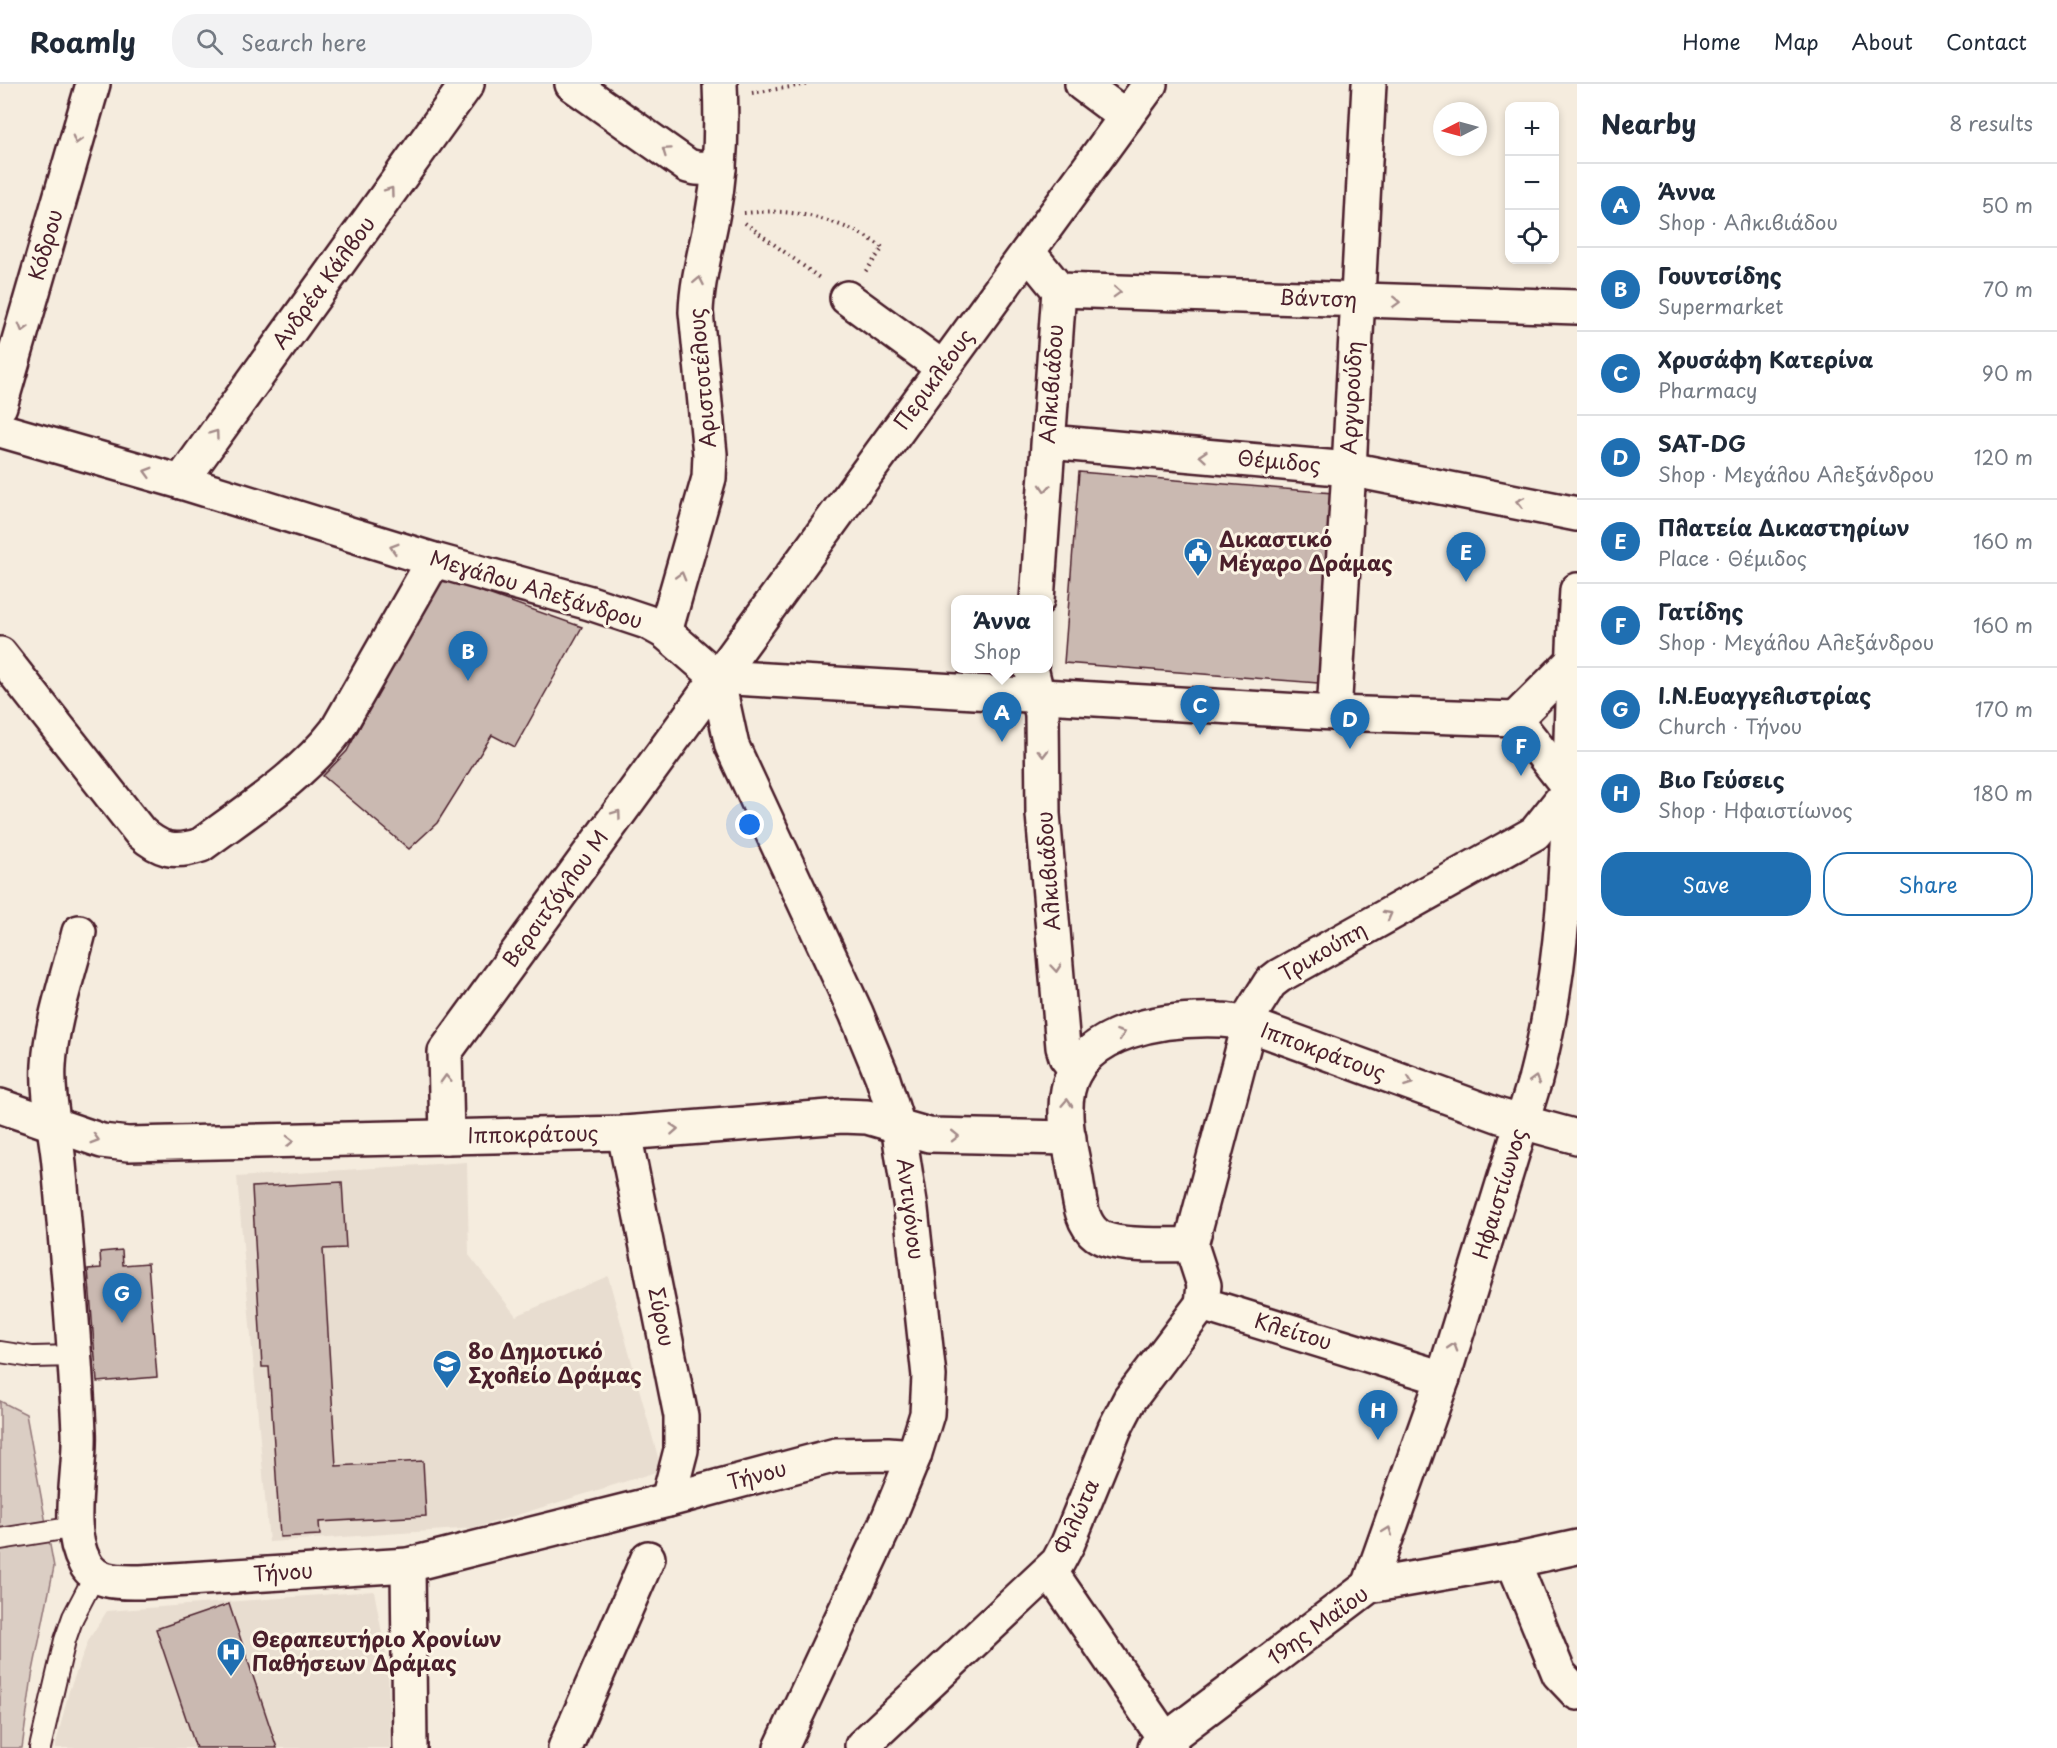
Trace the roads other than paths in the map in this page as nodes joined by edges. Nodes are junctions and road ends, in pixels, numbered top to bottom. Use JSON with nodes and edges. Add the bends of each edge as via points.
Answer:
{"nodes":[{"id":1,"x":93,"y":84,"type":"edge"},
{"id":2,"x":467,"y":84,"type":"edge"},
{"id":3,"x":572,"y":84,"type":"edge"},
{"id":4,"x":1082,"y":84,"type":"edge"},
{"id":5,"x":1177,"y":84,"type":"edge"},
{"id":6,"x":1369,"y":84,"type":"edge"},
{"id":7,"x":1148,"y":88,"type":"edge"},
{"id":8,"x":720,"y":90,"type":"edge"},
{"id":9,"x":1126,"y":117,"type":"junction"},
{"id":10,"x":719,"y":169,"type":"junction"},
{"id":11,"x":1028,"y":252,"type":"junction"},
{"id":12,"x":1059,"y":290,"type":"junction"},
{"id":13,"x":847,"y":298,"type":"road end"},
{"id":14,"x":1357,"y":301,"type":"junction"},
{"id":15,"x":1577,"y":307,"type":"edge"},
{"id":16,"x":943,"y":368,"type":"junction"},
{"id":17,"x":0,"y":406,"type":"edge"},
{"id":18,"x":0,"y":430,"type":"edge"},
{"id":19,"x":1049,"y":442,"type":"junction"},
{"id":20,"x":1349,"y":469,"type":"junction"},
{"id":21,"x":181,"y":482,"type":"junction"},
{"id":22,"x":1577,"y":514,"type":"edge"},
{"id":23,"x":434,"y":560,"type":"junction"},
{"id":24,"x":1577,"y":590,"type":"edge"},
{"id":25,"x":1036,"y":595,"type":"edge"},
{"id":26,"x":665,"y":632,"type":"junction"},
{"id":27,"x":0,"y":654,"type":"edge"},
{"id":28,"x":1575,"y":660,"type":"edge"},
{"id":29,"x":717,"y":676,"type":"junction"},
{"id":30,"x":1035,"y":682,"type":"edge"},
{"id":31,"x":1334,"y":713,"type":"junction"},
{"id":32,"x":1515,"y":719,"type":"junction"},
{"id":33,"x":1574,"y":789,"type":"edge"},
{"id":34,"x":79,"y":932,"type":"dead end"},
{"id":35,"x":1248,"y":1025,"type":"junction"},
{"id":36,"x":1076,"y":1070,"type":"junction"},
{"id":37,"x":0,"y":1107,"type":"edge"},
{"id":38,"x":1522,"y":1122,"type":"junction"},
{"id":39,"x":54,"y":1126,"type":"junction"},
{"id":40,"x":898,"y":1126,"type":"junction"},
{"id":41,"x":624,"y":1133,"type":"junction"},
{"id":42,"x":447,"y":1137,"type":"junction"},
{"id":43,"x":1577,"y":1137,"type":"edge"},
{"id":44,"x":1069,"y":1138,"type":"junction"},
{"id":45,"x":1191,"y":1245,"type":"junction"},
{"id":46,"x":1202,"y":1304,"type":"junction"},
{"id":47,"x":0,"y":1352,"type":"edge"},
{"id":48,"x":75,"y":1356,"type":"junction"},
{"id":49,"x":1443,"y":1378,"type":"junction"},
{"id":50,"x":914,"y":1456,"type":"junction"},
{"id":51,"x":668,"y":1500,"type":"junction"},
{"id":52,"x":76,"y":1527,"type":"junction"},
{"id":53,"x":0,"y":1539,"type":"edge"},
{"id":54,"x":1577,"y":1547,"type":"edge"},
{"id":55,"x":648,"y":1558,"type":"dead end"},
{"id":56,"x":1513,"y":1561,"type":"junction"},
{"id":57,"x":408,"y":1565,"type":"junction"},
{"id":58,"x":1050,"y":1571,"type":"junction"},
{"id":59,"x":95,"y":1575,"type":"junction"},
{"id":60,"x":1369,"y":1586,"type":"junction"},
{"id":61,"x":1577,"y":1693,"type":"edge"},
{"id":62,"x":1164,"y":1746,"type":"edge"},
{"id":63,"x":40,"y":1748,"type":"edge"},
{"id":64,"x":410,"y":1748,"type":"edge"},
{"id":65,"x":565,"y":1748,"type":"edge"},
{"id":66,"x":781,"y":1748,"type":"edge"},
{"id":67,"x":863,"y":1748,"type":"edge"}],
"edges":[{"from":1,"to":17,"type":"street","name":"Κόδρου","one_way":true},
{"from":21,"to":2,"type":"street","name":"Ανδρέα Κάλβου","one_way":true},
{"from":10,"to":3,"type":"street","one_way":true,"via":[[688,166]]},
{"from":4,"to":9,"type":"street"},
{"from":5,"to":7,"type":"street"},
{"from":6,"to":14,"type":"street","name":"Αργυρούδη"},
{"from":7,"to":9,"type":"street","name":"Περικλέους"},
{"from":8,"to":10,"type":"street","name":"Αριστοτέλους"},
{"from":9,"to":11,"type":"street","name":"Περικλέους"},
{"from":26,"to":10,"type":"street","name":"Αριστοτέλους","one_way":true,"via":[[709,478],[696,312],[697,289],[723,207]]},
{"from":11,"to":12,"type":"street"},
{"from":11,"to":16,"type":"street","name":"Περικλέους"},
{"from":12,"to":14,"type":"street","name":"Βάντση","one_way":true},
{"from":12,"to":19,"type":"street","name":"Αλκιβιάδου"},
{"from":13,"to":16,"type":"street"},
{"from":14,"to":15,"type":"street","name":"Βάντση","one_way":true},
{"from":14,"to":20,"type":"street","name":"Αργυρούδη"},
{"from":16,"to":29,"type":"street","name":"Περικλέους"},
{"from":21,"to":18,"type":"street","name":"Μεγάλου Αλεξάνδρου","one_way":true},
{"from":20,"to":19,"type":"street","name":"Θέμιδος","one_way":true},
{"from":19,"to":25,"type":"street","name":"Αλκιβιάδου","one_way":true},
{"from":22,"to":20,"type":"street","name":"Θέμιδος","one_way":true},
{"from":20,"to":31,"type":"street","name":"Αργυρούδη"},
{"from":23,"to":21,"type":"street","name":"Μεγάλου Αλεξάνδρου","one_way":true},
{"from":23,"to":26,"type":"street","name":"Μεγάλου Αλεξάνδρου","via":[[590,603],[648,622]]},
{"from":23,"to":27,"type":"street","via":[[337,730],[315,757],[201,845],[179,850],[158,846],[140,832]]},
{"from":24,"to":28,"type":"street","name":"Ηφαιστίωνος"},
{"from":26,"to":29,"type":"street","name":"Μεγάλου Αλεξάνδρου"},
{"from":28,"to":32,"type":"street"},
{"from":28,"to":33,"type":"street","name":"Ηφαιστίωνος"},
{"from":29,"to":30,"type":"street"},
{"from":29,"to":40,"type":"street","name":"Αντιγόνου","via":[[732,746],[856,1013]]},
{"from":42,"to":29,"type":"street","name":"Βερσιτζόγλου Μ","one_way":true,"via":[[445,1052]]},
{"from":30,"to":31,"type":"street"},
{"from":30,"to":36,"type":"street","name":"Αλκιβιάδου","one_way":true,"via":[[1042,714],[1043,814],[1063,1047]]},
{"from":31,"to":32,"type":"street"},
{"from":32,"to":33,"type":"street"},
{"from":35,"to":33,"type":"street","name":"Τρικούπη","one_way":true,"via":[[1259,999],[1279,976],[1535,833]]},
{"from":38,"to":33,"type":"street","name":"Ηφαιστίωνος","one_way":true,"via":[[1553,1009]]},
{"from":34,"to":39,"type":"street","via":[[52,1038],[48,1086]]},
{"from":36,"to":35,"type":"street","name":"Ιπποκράτους","one_way":true,"via":[[1088,1054],[1113,1036],[1141,1028],[1220,1020]]},
{"from":35,"to":38,"type":"street","name":"Ιπποκράτους","one_way":true},
{"from":35,"to":45,"type":"street","name":"Τρικούπη"},
{"from":44,"to":36,"type":"street","one_way":true,"via":[[1066,1103]]},
{"from":37,"to":39,"type":"street","name":"Ιπποκράτους"},
{"from":38,"to":43,"type":"street","name":"Ιπποκράτους"},
{"from":49,"to":38,"type":"street","name":"Ηφαιστίωνος","one_way":true},
{"from":39,"to":42,"type":"street","name":"Ιπποκράτους","one_way":true,"via":[[102,1141],[128,1144]]},
{"from":39,"to":48,"type":"street"},
{"from":41,"to":40,"type":"street","name":"Ιπποκράτους","one_way":true,"via":[[842,1116],[867,1117]]},
{"from":40,"to":44,"type":"street","name":"Ιπποκράτους","one_way":true,"via":[[929,1135]]},
{"from":40,"to":50,"type":"street","name":"Αντιγόνου","via":[[929,1376],[927,1414]]},
{"from":41,"to":42,"type":"street","name":"Ιπποκράτους"},
{"from":41,"to":51,"type":"street","name":"Σύρου","via":[[681,1416],[681,1450]]},
{"from":44,"to":45,"type":"street","via":[[1084,1217],[1096,1235],[1116,1243]]},
{"from":45,"to":46,"type":"street","via":[[1204,1284]]},
{"from":46,"to":49,"type":"street","name":"Κλείτου"},
{"from":46,"to":58,"type":"street","name":"Φιλώτα","via":[[1130,1399],[1068,1543]]},
{"from":47,"to":48,"type":"lane","via":[[32,1357]]},
{"from":48,"to":52,"type":"street","via":[[79,1436]]},
{"from":60,"to":49,"type":"street","name":"Ηφαιστίωνος","one_way":true},
{"from":50,"to":51,"type":"street","name":"Τήνου","via":[[836,1455]]},
{"from":50,"to":66,"type":"street","name":"Αντιγόνου"},
{"from":51,"to":57,"type":"street","name":"Τήνου"},
{"from":52,"to":53,"type":"lane"},
{"from":52,"to":59,"type":"street","via":[[84,1561]]},
{"from":54,"to":56,"type":"street","name":"19ης Μαΐου"},
{"from":55,"to":65,"type":"street"},
{"from":56,"to":60,"type":"street","name":"19ης Μαΐου"},
{"from":56,"to":61,"type":"street","via":[[1559,1674]]},
{"from":57,"to":59,"type":"street","name":"Τήνου","via":[[141,1582],[108,1581]]},
{"from":57,"to":64,"type":"street"},
{"from":58,"to":62,"type":"street"},
{"from":58,"to":67,"type":"street","name":"Φιλώτα"},
{"from":59,"to":63,"type":"lane","via":[[65,1640]]},
{"from":60,"to":62,"type":"street","name":"19ης Μαΐου"}]}
